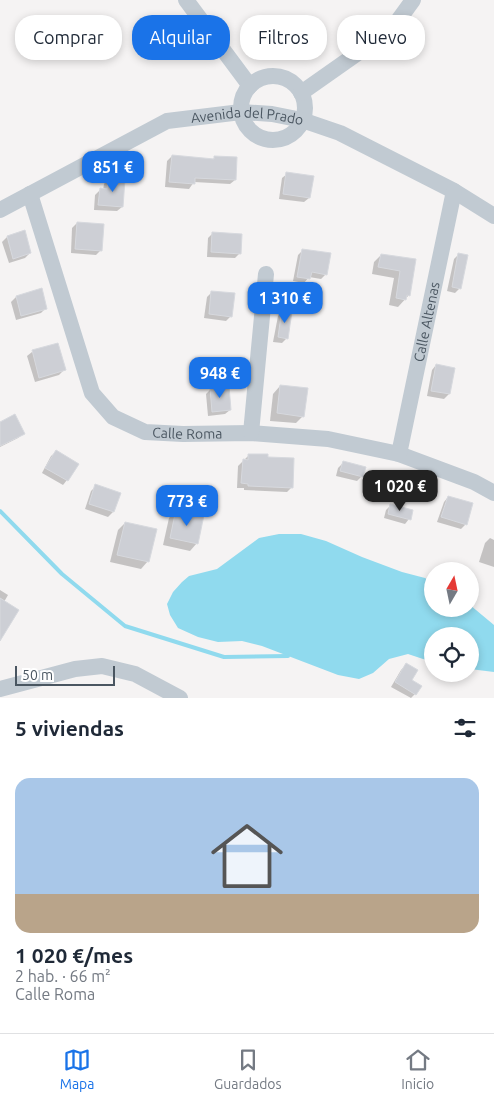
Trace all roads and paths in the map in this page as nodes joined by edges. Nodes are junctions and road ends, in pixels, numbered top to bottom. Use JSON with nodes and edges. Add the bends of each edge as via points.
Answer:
{"nodes":[{"id":1,"x":186,"y":0,"type":"edge"},
{"id":2,"x":413,"y":0,"type":"edge"},
{"id":3,"x":250,"y":86,"type":"junction"},
{"id":4,"x":301,"y":93,"type":"junction"},
{"id":5,"x":241,"y":112,"type":"junction"},
{"id":6,"x":302,"y":120,"type":"junction"},
{"id":7,"x":454,"y":190,"type":"junction"},
{"id":8,"x":30,"y":194,"type":"junction"},
{"id":9,"x":0,"y":210,"type":"edge"},
{"id":10,"x":494,"y":216,"type":"edge"},
{"id":11,"x":266,"y":274,"type":"dead end"},
{"id":12,"x":251,"y":433,"type":"junction"},
{"id":13,"x":399,"y":454,"type":"junction"},
{"id":14,"x":494,"y":493,"type":"edge"},
{"id":15,"x":0,"y":691,"type":"edge"},
{"id":16,"x":4,"y":698,"type":"edge"},
{"id":17,"x":180,"y":698,"type":"edge"}],
"edges":[{"from":1,"to":3,"type":"street"},
{"from":2,"to":4,"type":"street","via":[[392,29]]},
{"from":3,"to":4,"type":"street","via":[[267,76],[277,76],[287,79]]},
{"from":3,"to":5,"type":"street","via":[[244,94]]},
{"from":4,"to":6,"type":"street","via":[[305,111]]},
{"from":5,"to":6,"type":"street","name":"Avenida del Prado"},
{"from":5,"to":6,"type":"street","via":[[250,130],[268,140],[289,136]]},
{"from":5,"to":8,"type":"street","name":"Avenida del Prado","via":[[167,121]]},
{"from":6,"to":7,"type":"street","name":"Avenida del Prado","via":[[340,133]]},
{"from":7,"to":10,"type":"street","name":"Avenida del Prado"},
{"from":7,"to":13,"type":"street","name":"Calle Altenas"},
{"from":8,"to":9,"type":"street","name":"Avenida del Prado"},
{"from":8,"to":12,"type":"street","name":"Calle Roma","via":[[92,393],[97,399],[114,417],[145,432]]},
{"from":11,"to":12,"type":"street"},
{"from":12,"to":13,"type":"street","name":"Calle Roma","via":[[328,439]]},
{"from":13,"to":14,"type":"street","name":"Calle Roma","via":[[474,482]]},
{"from":15,"to":16,"type":"street"},
{"from":15,"to":17,"type":"street","via":[[75,669],[102,666],[135,674]]}]}
